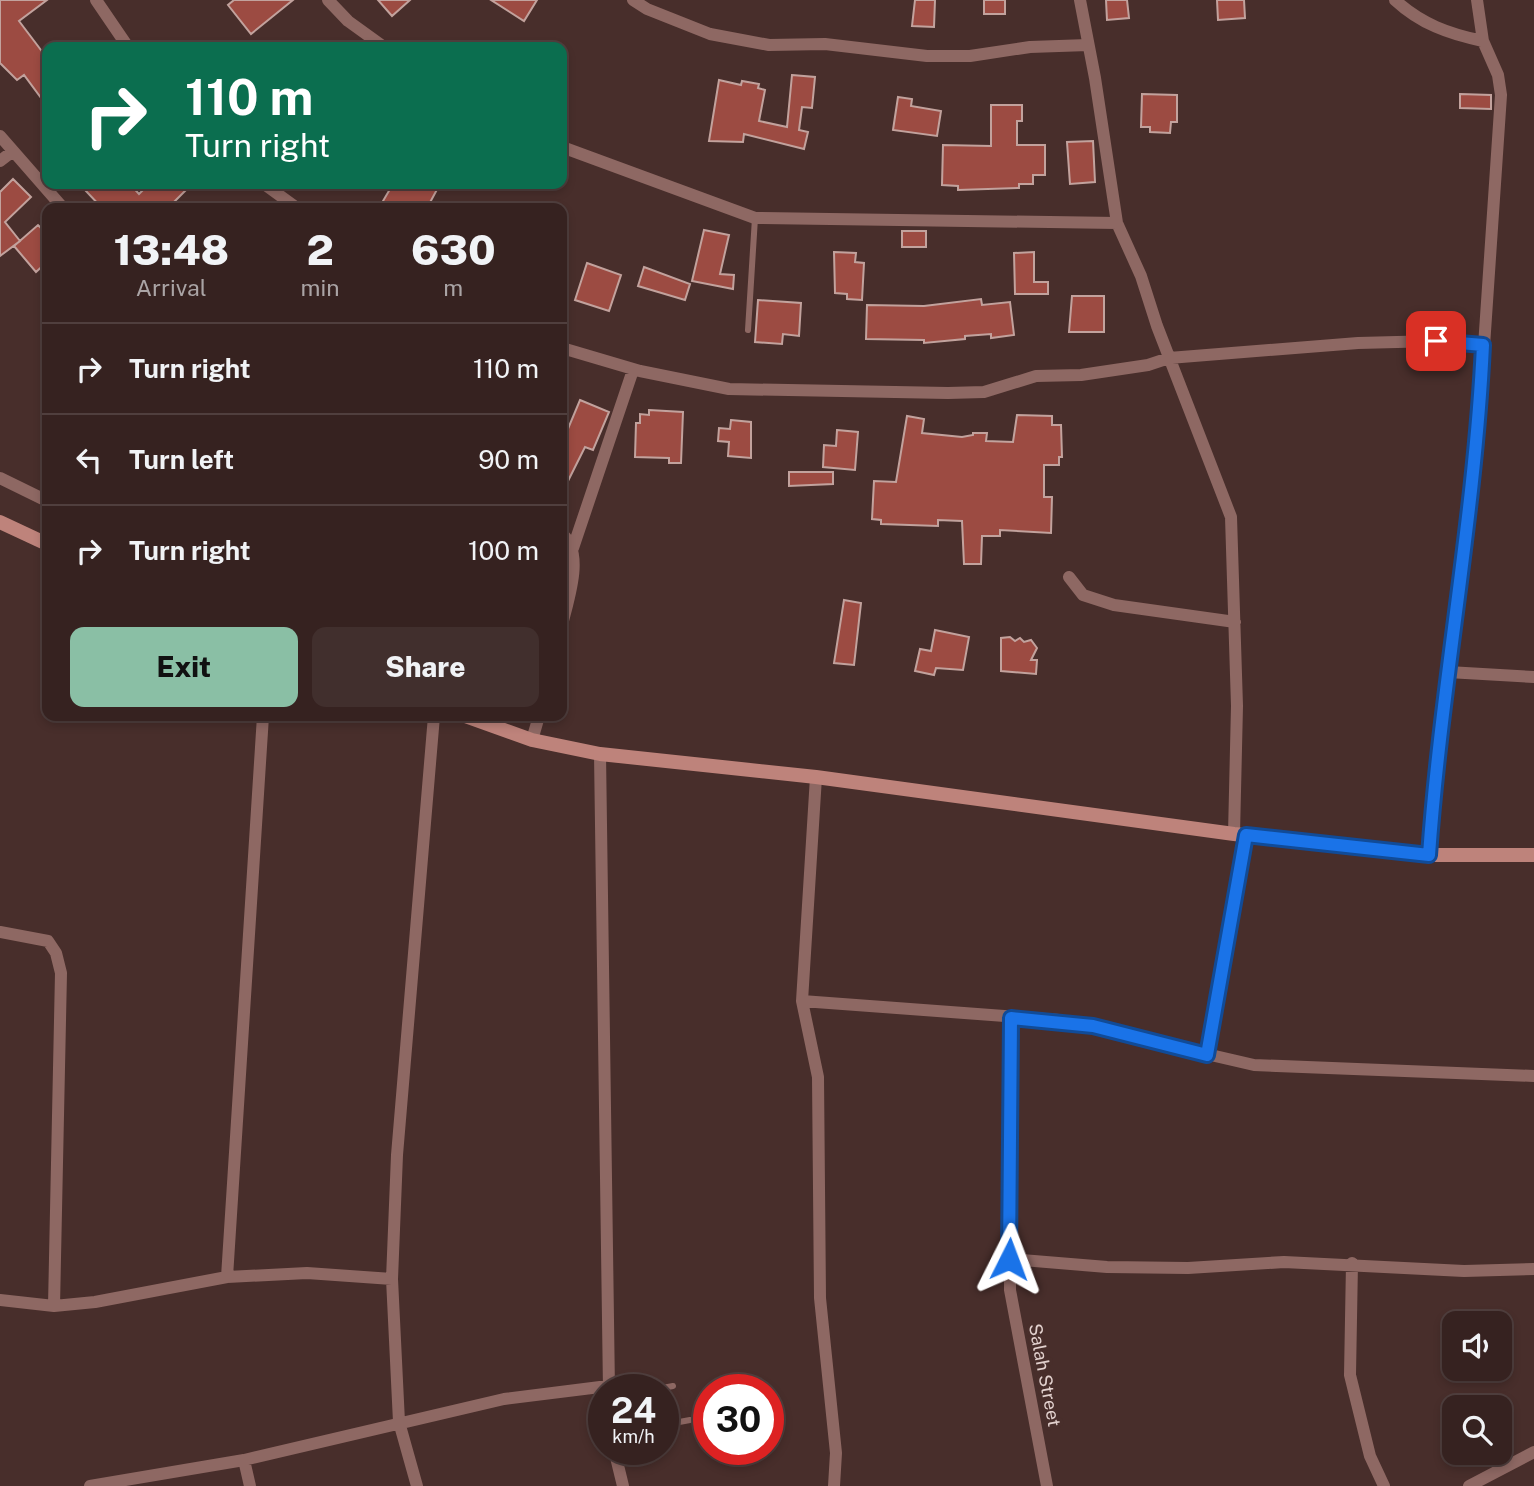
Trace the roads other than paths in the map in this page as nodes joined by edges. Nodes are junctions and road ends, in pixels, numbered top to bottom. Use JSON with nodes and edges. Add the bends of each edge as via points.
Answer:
{"nodes":[{"id":1,"x":96,"y":0,"type":"edge"},
{"id":2,"x":328,"y":0,"type":"edge"},
{"id":3,"x":632,"y":0,"type":"edge"},
{"id":4,"x":1080,"y":0,"type":"edge"},
{"id":5,"x":1395,"y":0,"type":"edge"},
{"id":6,"x":1477,"y":0,"type":"edge"},
{"id":7,"x":1483,"y":41,"type":"junction"},
{"id":8,"x":125,"y":42,"type":"edge"},
{"id":9,"x":377,"y":42,"type":"edge"},
{"id":10,"x":1088,"y":45,"type":"junction"},
{"id":11,"x":0,"y":136,"type":"edge"},
{"id":12,"x":567,"y":149,"type":"edge"},
{"id":13,"x":13,"y":151,"type":"junction"},
{"id":14,"x":0,"y":161,"type":"edge"},
{"id":15,"x":42,"y":184,"type":"edge"},
{"id":16,"x":46,"y":189,"type":"edge"},
{"id":17,"x":271,"y":189,"type":"edge"},
{"id":18,"x":59,"y":203,"type":"edge"},
{"id":19,"x":289,"y":203,"type":"edge"},
{"id":20,"x":755,"y":218,"type":"junction"},
{"id":21,"x":1117,"y":223,"type":"junction"},
{"id":22,"x":748,"y":330,"type":"dead end"},
{"id":23,"x":1483,"y":345,"type":"junction"},
{"id":24,"x":567,"y":350,"type":"edge"},
{"id":25,"x":1169,"y":358,"type":"junction"},
{"id":26,"x":633,"y":370,"type":"junction"},
{"id":27,"x":0,"y":478,"type":"edge"},
{"id":28,"x":42,"y":498,"type":"edge"},
{"id":29,"x":0,"y":522,"type":"edge"},
{"id":30,"x":567,"y":540,"type":"edge"},
{"id":31,"x":42,"y":542,"type":"edge"},
{"id":32,"x":573,"y":548,"type":"junction"},
{"id":33,"x":1069,"y":577,"type":"dead end"},
{"id":34,"x":567,"y":600,"type":"edge"},
{"id":35,"x":1235,"y":622,"type":"junction"},
{"id":36,"x":1448,"y":672,"type":"junction"},
{"id":37,"x":1534,"y":677,"type":"edge"},
{"id":38,"x":263,"y":721,"type":"edge"},
{"id":39,"x":434,"y":721,"type":"edge"},
{"id":40,"x":479,"y":721,"type":"edge"},
{"id":41,"x":537,"y":721,"type":"edge"},
{"id":42,"x":532,"y":740,"type":"junction"},
{"id":43,"x":600,"y":754,"type":"junction"},
{"id":44,"x":816,"y":777,"type":"junction"},
{"id":45,"x":1240,"y":835,"type":"junction"},
{"id":46,"x":1429,"y":855,"type":"junction"},
{"id":47,"x":1534,"y":855,"type":"edge"},
{"id":48,"x":0,"y":932,"type":"edge"},
{"id":49,"x":802,"y":1001,"type":"junction"},
{"id":50,"x":1011,"y":1018,"type":"junction"},
{"id":51,"x":1207,"y":1055,"type":"junction"},
{"id":52,"x":1534,"y":1076,"type":"edge"},
{"id":53,"x":1009,"y":1259,"type":"junction"},
{"id":54,"x":1352,"y":1263,"type":"junction"},
{"id":55,"x":1534,"y":1269,"type":"edge"},
{"id":56,"x":227,"y":1278,"type":"junction"},
{"id":57,"x":392,"y":1279,"type":"junction"},
{"id":58,"x":0,"y":1300,"type":"edge"},
{"id":59,"x":54,"y":1306,"type":"junction"},
{"id":60,"x":608,"y":1374,"type":"edge"},
{"id":61,"x":588,"y":1390,"type":"edge"},
{"id":62,"x":690,"y":1420,"type":"dead end"},
{"id":63,"x":399,"y":1422,"type":"junction"},
{"id":64,"x":679,"y":1422,"type":"edge"},
{"id":65,"x":1534,"y":1452,"type":"edge"},
{"id":66,"x":244,"y":1460,"type":"junction"},
{"id":67,"x":618,"y":1465,"type":"edge"},
{"id":68,"x":90,"y":1486,"type":"edge"},
{"id":69,"x":250,"y":1486,"type":"edge"},
{"id":70,"x":417,"y":1486,"type":"edge"},
{"id":71,"x":623,"y":1486,"type":"edge"},
{"id":72,"x":834,"y":1486,"type":"edge"},
{"id":73,"x":1046,"y":1486,"type":"edge"},
{"id":74,"x":1384,"y":1486,"type":"edge"},
{"id":75,"x":1469,"y":1486,"type":"edge"}],
"edges":[{"from":1,"to":8,"type":"street"},
{"from":2,"to":9,"type":"street"},
{"from":3,"to":10,"type":"street","via":[[710,34],[769,45],[825,44],[970,57],[1030,47]]},
{"from":4,"to":10,"type":"street"},
{"from":5,"to":7,"type":"street","via":[[1447,34]]},
{"from":6,"to":7,"type":"street"},
{"from":7,"to":23,"type":"street","via":[[1501,95]]},
{"from":10,"to":21,"type":"street"},
{"from":11,"to":13,"type":"street"},
{"from":12,"to":20,"type":"street"},
{"from":13,"to":14,"type":"street"},
{"from":13,"to":15,"type":"street"},
{"from":16,"to":18,"type":"street"},
{"from":17,"to":19,"type":"street"},
{"from":20,"to":21,"type":"street"},
{"from":20,"to":22,"type":"lane"},
{"from":21,"to":25,"type":"street"},
{"from":23,"to":25,"type":"street","via":[[1370,342]]},
{"from":23,"to":36,"type":"street","via":[[1479,421]]},
{"from":24,"to":26,"type":"street"},
{"from":25,"to":26,"type":"street","via":[[1080,375],[1047,374],[967,393],[730,389]]},
{"from":25,"to":35,"type":"street","via":[[1227,502]]},
{"from":26,"to":32,"type":"street"},
{"from":27,"to":28,"type":"street"},
{"from":29,"to":31,"type":"street"},
{"from":30,"to":32,"type":"street"},
{"from":32,"to":34,"type":"street"},
{"from":33,"to":35,"type":"street","via":[[1083,595],[1114,605]]},
{"from":35,"to":45,"type":"street"},
{"from":36,"to":37,"type":"street"},
{"from":36,"to":46,"type":"street"},
{"from":38,"to":56,"type":"street"},
{"from":39,"to":57,"type":"street","via":[[397,1155]]},
{"from":40,"to":42,"type":"street"},
{"from":41,"to":42,"type":"street"},
{"from":42,"to":43,"type":"street"},
{"from":43,"to":44,"type":"street"},
{"from":43,"to":60,"type":"street"},
{"from":44,"to":45,"type":"street"},
{"from":44,"to":49,"type":"street"},
{"from":45,"to":46,"type":"street"},
{"from":45,"to":51,"type":"street"},
{"from":46,"to":47,"type":"street"},
{"from":48,"to":59,"type":"street","via":[[48,941],[61,972]]},
{"from":49,"to":50,"type":"street"},
{"from":49,"to":72,"type":"street","via":[[819,1087],[820,1298],[836,1453]]},
{"from":50,"to":51,"type":"street","via":[[1093,1026]]},
{"from":50,"to":53,"type":"street","name":"Salah Street"},
{"from":51,"to":52,"type":"street","via":[[1254,1065]]},
{"from":53,"to":54,"type":"street","via":[[1147,1267]]},
{"from":53,"to":73,"type":"street","name":"Salah Street","via":[[1010,1290]]},
{"from":54,"to":55,"type":"street","via":[[1464,1271]]},
{"from":54,"to":74,"type":"street","via":[[1352,1387],[1370,1456]]},
{"from":56,"to":57,"type":"street","via":[[307,1273]]},
{"from":56,"to":59,"type":"street"},
{"from":57,"to":63,"type":"street"},
{"from":58,"to":59,"type":"street"},
{"from":61,"to":63,"type":"street","via":[[504,1399]]},
{"from":62,"to":64,"type":"lane"},
{"from":63,"to":66,"type":"street"},
{"from":63,"to":70,"type":"street"},
{"from":65,"to":75,"type":"street"},
{"from":66,"to":68,"type":"street"},
{"from":66,"to":69,"type":"street"},
{"from":67,"to":71,"type":"street"}]}
